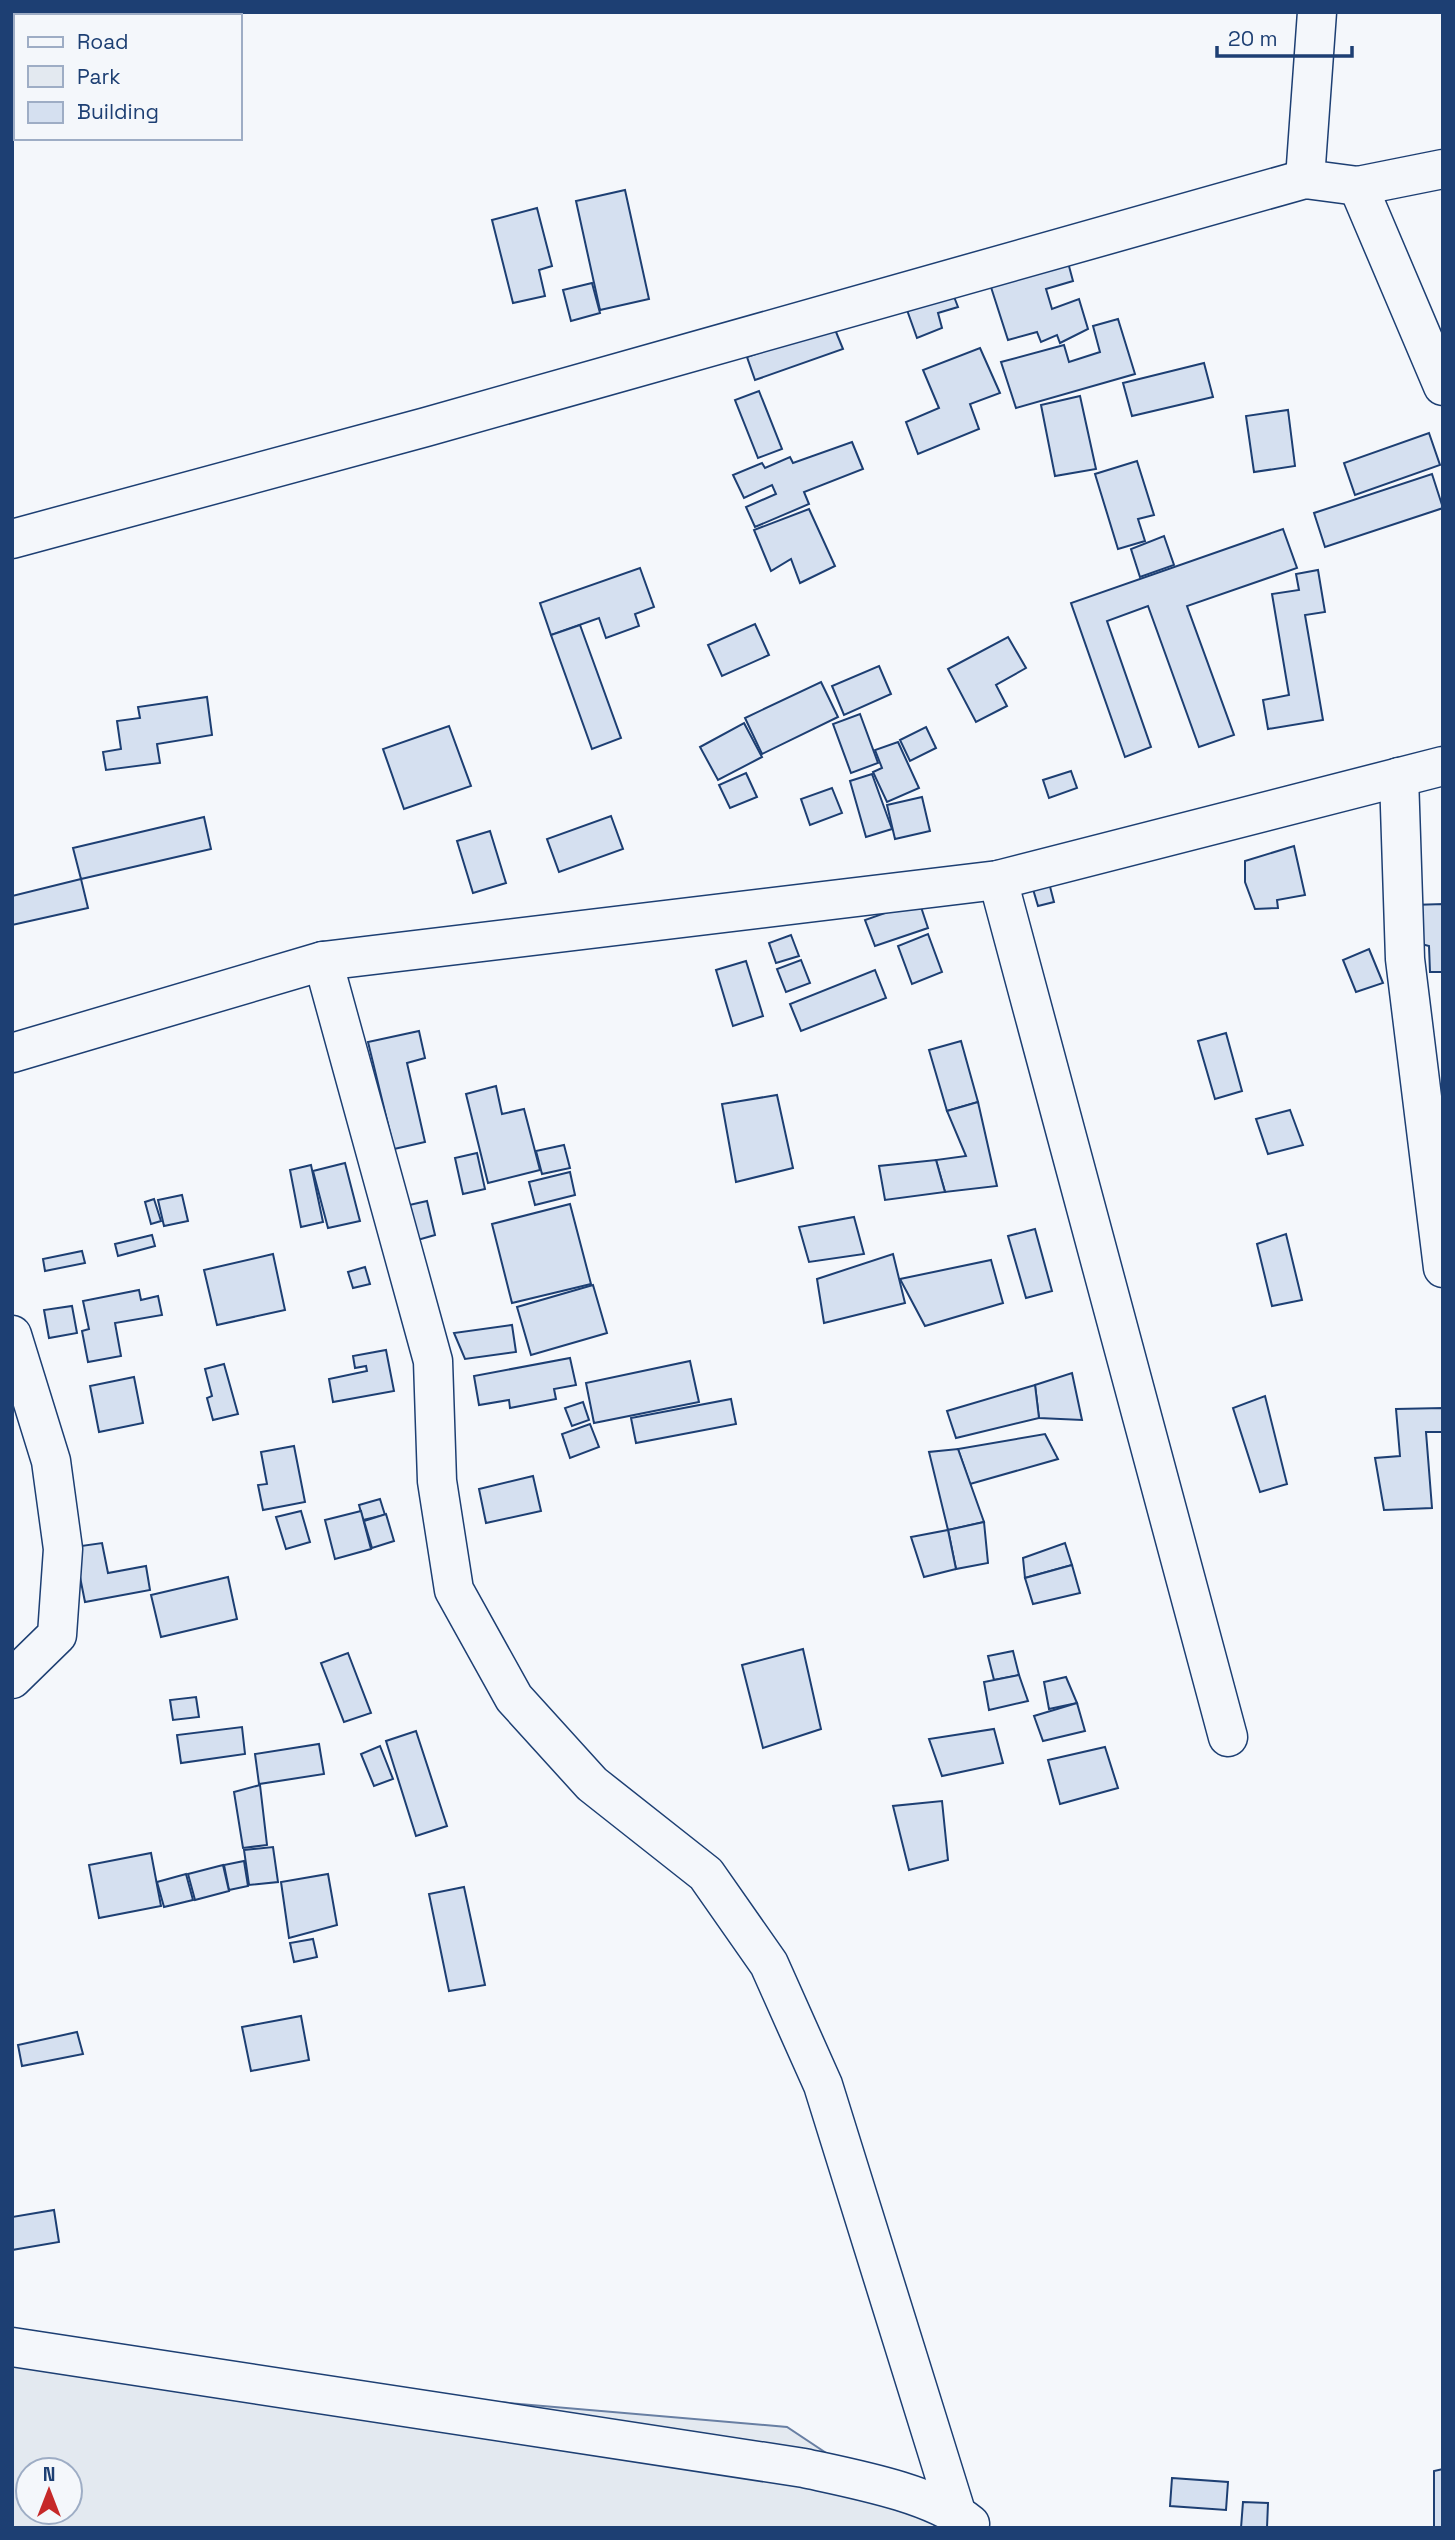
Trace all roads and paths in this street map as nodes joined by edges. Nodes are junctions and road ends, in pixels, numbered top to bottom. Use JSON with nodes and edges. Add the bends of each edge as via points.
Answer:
{"nodes":[{"id":1,"x":1317,"y":12,"type":"edge"},
{"id":2,"x":1443,"y":169,"type":"edge"},
{"id":3,"x":1305,"y":179,"type":"junction"},
{"id":4,"x":1358,"y":186,"type":"junction"},
{"id":5,"x":1443,"y":386,"type":"edge"},
{"id":6,"x":12,"y":539,"type":"edge"},
{"id":7,"x":1443,"y":766,"type":"edge"},
{"id":8,"x":1399,"y":777,"type":"junction"},
{"id":9,"x":998,"y":880,"type":"junction"},
{"id":10,"x":323,"y":961,"type":"junction"},
{"id":11,"x":12,"y":1053,"type":"edge"},
{"id":12,"x":1443,"y":1268,"type":"edge"},
{"id":13,"x":12,"y":1335,"type":"edge"},
{"id":14,"x":12,"y":1679,"type":"edge"},
{"id":15,"x":1228,"y":1737,"type":"dead end"},
{"id":16,"x":12,"y":2347,"type":"edge"},
{"id":17,"x":965,"y":2520,"type":"edge"}],
"edges":[{"from":1,"to":3,"type":"street"},
{"from":2,"to":4,"type":"street"},
{"from":3,"to":4,"type":"street"},
{"from":3,"to":6,"type":"street","via":[[426,428]]},
{"from":4,"to":5,"type":"street"},
{"from":7,"to":8,"type":"street"},
{"from":8,"to":9,"type":"street"},
{"from":8,"to":12,"type":"street","via":[[1405,959]]},
{"from":9,"to":10,"type":"street"},
{"from":9,"to":15,"type":"street"},
{"from":10,"to":11,"type":"street"},
{"from":10,"to":17,"type":"street","via":[[433,1362],[437,1481],[454,1590],[514,1698],[592,1784],[706,1874],[769,1964],[823,2085]]},
{"from":13,"to":14,"type":"street","via":[[51,1461],[63,1549],[57,1635]]},
{"from":16,"to":17,"type":"street","via":[[804,2468],[879,2485]]}]}
